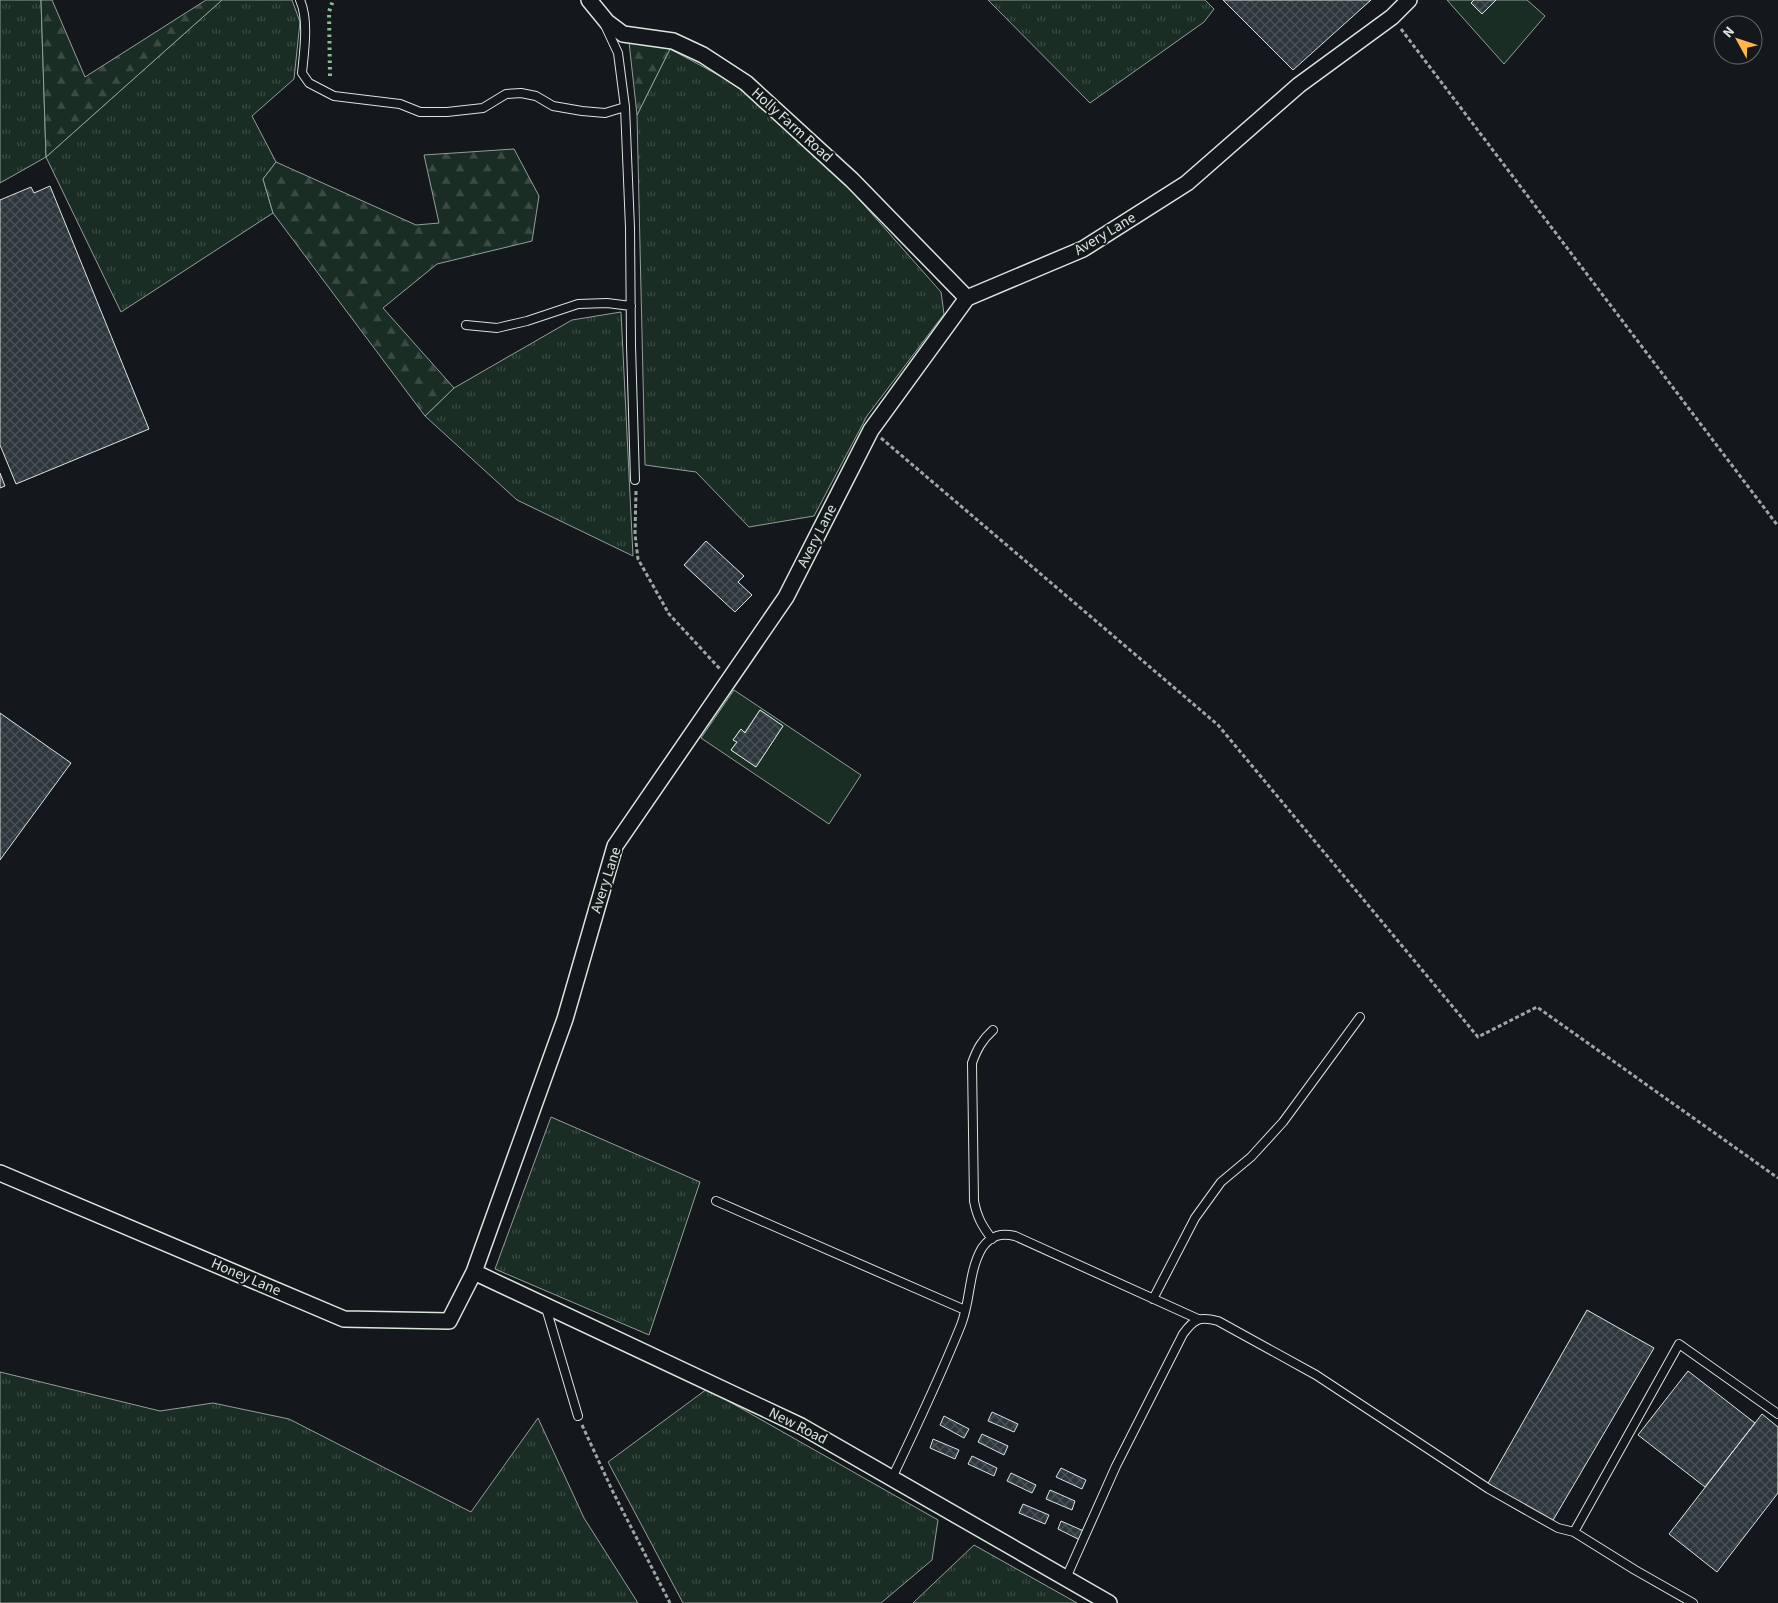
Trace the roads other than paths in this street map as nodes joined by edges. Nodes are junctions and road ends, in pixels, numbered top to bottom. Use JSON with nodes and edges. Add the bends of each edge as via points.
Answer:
{"nodes":[{"id":1,"x":300,"y":0,"type":"edge"},
{"id":2,"x":589,"y":0,"type":"edge"},
{"id":3,"x":1409,"y":0,"type":"edge"},
{"id":4,"x":600,"y":13,"type":"junction"},
{"id":5,"x":625,"y":107,"type":"junction"},
{"id":6,"x":967,"y":298,"type":"junction"},
{"id":7,"x":631,"y":306,"type":"junction"},
{"id":8,"x":466,"y":324,"type":"dead end"},
{"id":9,"x":635,"y":480,"type":"road end"},
{"id":10,"x":1360,"y":1017,"type":"dead end"},
{"id":11,"x":993,"y":1030,"type":"dead end"},
{"id":12,"x":0,"y":1173,"type":"edge"},
{"id":13,"x":716,"y":1200,"type":"dead end"},
{"id":14,"x":992,"y":1239,"type":"junction"},
{"id":15,"x":474,"y":1272,"type":"junction"},
{"id":16,"x":1153,"y":1299,"type":"junction"},
{"id":17,"x":546,"y":1306,"type":"junction"},
{"id":18,"x":965,"y":1310,"type":"junction"},
{"id":19,"x":1198,"y":1319,"type":"junction"},
{"id":20,"x":1778,"y":1414,"type":"edge"},
{"id":21,"x":578,"y":1416,"type":"road end"},
{"id":22,"x":892,"y":1478,"type":"junction"},
{"id":23,"x":1574,"y":1532,"type":"junction"},
{"id":24,"x":1066,"y":1578,"type":"junction"},
{"id":25,"x":1109,"y":1603,"type":"edge"},
{"id":26,"x":1693,"y":1603,"type":"edge"}],
"edges":[{"from":1,"to":5,"type":"lane","via":[[304,33],[302,73],[309,83],[334,96],[400,104],[420,112],[483,108],[506,94],[522,93],[536,96],[553,106],[582,111],[605,113]]},
{"from":2,"to":4,"type":"street","name":"Holly Farm Road"},
{"from":3,"to":6,"type":"street","name":"Avery Lane","via":[[1299,85],[1186,183],[1083,249]]},
{"from":4,"to":5,"type":"lane","via":[[618,53]]},
{"from":4,"to":6,"type":"street","name":"Holly Farm Road","via":[[623,34],[673,41],[703,55],[746,83],[852,180]]},
{"from":5,"to":7,"type":"lane"},
{"from":6,"to":15,"type":"street","name":"Avery Lane","via":[[871,430],[786,597],[615,846],[565,1019]]},
{"from":7,"to":8,"type":"lane","via":[[578,304],[497,328]]},
{"from":7,"to":9,"type":"lane"},
{"from":10,"to":16,"type":"lane","via":[[1283,1122],[1251,1157],[1221,1182],[1195,1218]]},
{"from":11,"to":14,"type":"lane","via":[[980,1044],[972,1063],[974,1201],[976,1215]]},
{"from":12,"to":15,"type":"street","name":"Honey Lane","via":[[344,1320],[449,1321]]},
{"from":13,"to":18,"type":"lane"},
{"from":14,"to":16,"type":"lane","via":[[1001,1234],[1015,1236]]},
{"from":14,"to":18,"type":"lane","via":[[983,1247],[973,1270]]},
{"from":15,"to":17,"type":"street","name":"New Road"},
{"from":16,"to":19,"type":"lane"},
{"from":17,"to":21,"type":"lane"},
{"from":17,"to":22,"type":"street","name":"New Road","via":[[801,1426]]},
{"from":18,"to":22,"type":"lane"},
{"from":19,"to":23,"type":"lane","via":[[1218,1321],[1308,1371],[1489,1489],[1558,1528]]},
{"from":19,"to":24,"type":"lane","via":[[1183,1334],[1169,1361],[1116,1466]]},
{"from":20,"to":23,"type":"lane","via":[[1679,1344]]},
{"from":22,"to":24,"type":"street","name":"New Road"},
{"from":23,"to":26,"type":"lane"},
{"from":24,"to":25,"type":"street","name":"New Road"}]}
